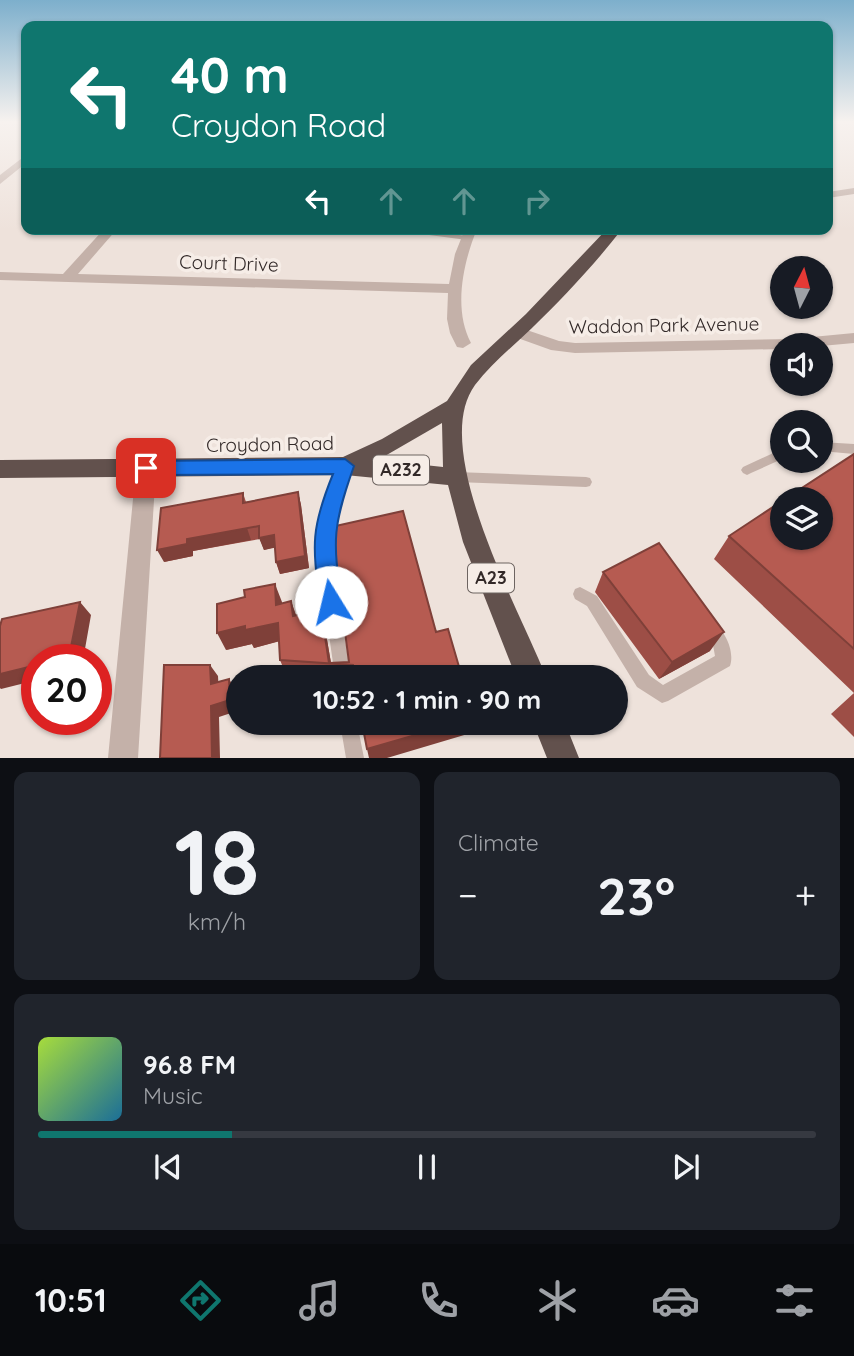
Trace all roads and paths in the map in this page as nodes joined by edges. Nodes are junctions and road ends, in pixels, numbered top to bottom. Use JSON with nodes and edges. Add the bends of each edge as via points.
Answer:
{"nodes":[{"id":1,"x":21,"y":162,"type":"edge"},
{"id":2,"x":0,"y":181,"type":"edge"},
{"id":3,"x":854,"y":191,"type":"edge"},
{"id":4,"x":833,"y":194,"type":"edge"},
{"id":5,"x":106,"y":235,"type":"edge"},
{"id":6,"x":469,"y":235,"type":"edge"},
{"id":7,"x":607,"y":235,"type":"edge"},
{"id":8,"x":0,"y":276,"type":"edge"},
{"id":9,"x":68,"y":278,"type":"junction"},
{"id":10,"x":456,"y":289,"type":"junction"},
{"id":11,"x":518,"y":332,"type":"junction"},
{"id":12,"x":854,"y":338,"type":"edge"},
{"id":13,"x":463,"y":342,"type":"dead end"},
{"id":14,"x":454,"y":406,"type":"junction"},
{"id":15,"x":833,"y":448,"type":"edge"},
{"id":16,"x":854,"y":449,"type":"edge"},
{"id":17,"x":770,"y":459,"type":"edge"},
{"id":18,"x":345,"y":466,"type":"junction"},
{"id":19,"x":146,"y":468,"type":"junction"},
{"id":20,"x":0,"y":469,"type":"edge"},
{"id":21,"x":747,"y":470,"type":"dead end"},
{"id":22,"x":456,"y":477,"type":"junction"},
{"id":23,"x":586,"y":482,"type":"dead end"},
{"id":24,"x":580,"y":594,"type":"dead end"},
{"id":25,"x":703,"y":621,"type":"edge"},
{"id":26,"x":340,"y":665,"type":"edge"},
{"id":27,"x":526,"y":665,"type":"edge"},
{"id":28,"x":351,"y":735,"type":"edge"},
{"id":29,"x":554,"y":735,"type":"edge"},
{"id":30,"x":122,"y":758,"type":"edge"},
{"id":31,"x":355,"y":758,"type":"edge"},
{"id":32,"x":563,"y":758,"type":"edge"}],
"edges":[{"from":1,"to":2,"type":"street"},
{"from":3,"to":4,"type":"street"},
{"from":5,"to":9,"type":"street"},
{"from":6,"to":10,"type":"street"},
{"from":7,"to":11,"type":"highway","number":"A23"},
{"from":8,"to":9,"type":"street","name":"Court Drive"},
{"from":9,"to":10,"type":"street","name":"Court Drive"},
{"from":10,"to":13,"type":"street","via":[[453,326]]},
{"from":11,"to":12,"type":"street","name":"Waddon Park Avenue","via":[[575,348],[791,344]]},
{"from":11,"to":14,"type":"highway","number":"A23","via":[[469,382]]},
{"from":14,"to":18,"type":"highway"},
{"from":14,"to":22,"type":"highway","number":"A23","via":[[450,434]]},
{"from":15,"to":16,"type":"lane"},
{"from":17,"to":21,"type":"lane"},
{"from":18,"to":19,"type":"highway","name":"Croydon Road","number":"A232"},
{"from":18,"to":22,"type":"highway","name":"Croydon Road","number":"A232"},
{"from":18,"to":26,"type":"lane","via":[[326,515],[324,551]]},
{"from":19,"to":20,"type":"highway","name":"Croydon Road","number":"A232"},
{"from":19,"to":30,"type":"street"},
{"from":22,"to":23,"type":"lane"},
{"from":22,"to":27,"type":"highway","number":"A23"},
{"from":24,"to":25,"type":"lane","via":[[592,601],[643,681],[662,695],[724,660],[720,640]]},
{"from":28,"to":31,"type":"lane"},
{"from":29,"to":32,"type":"highway"}]}
